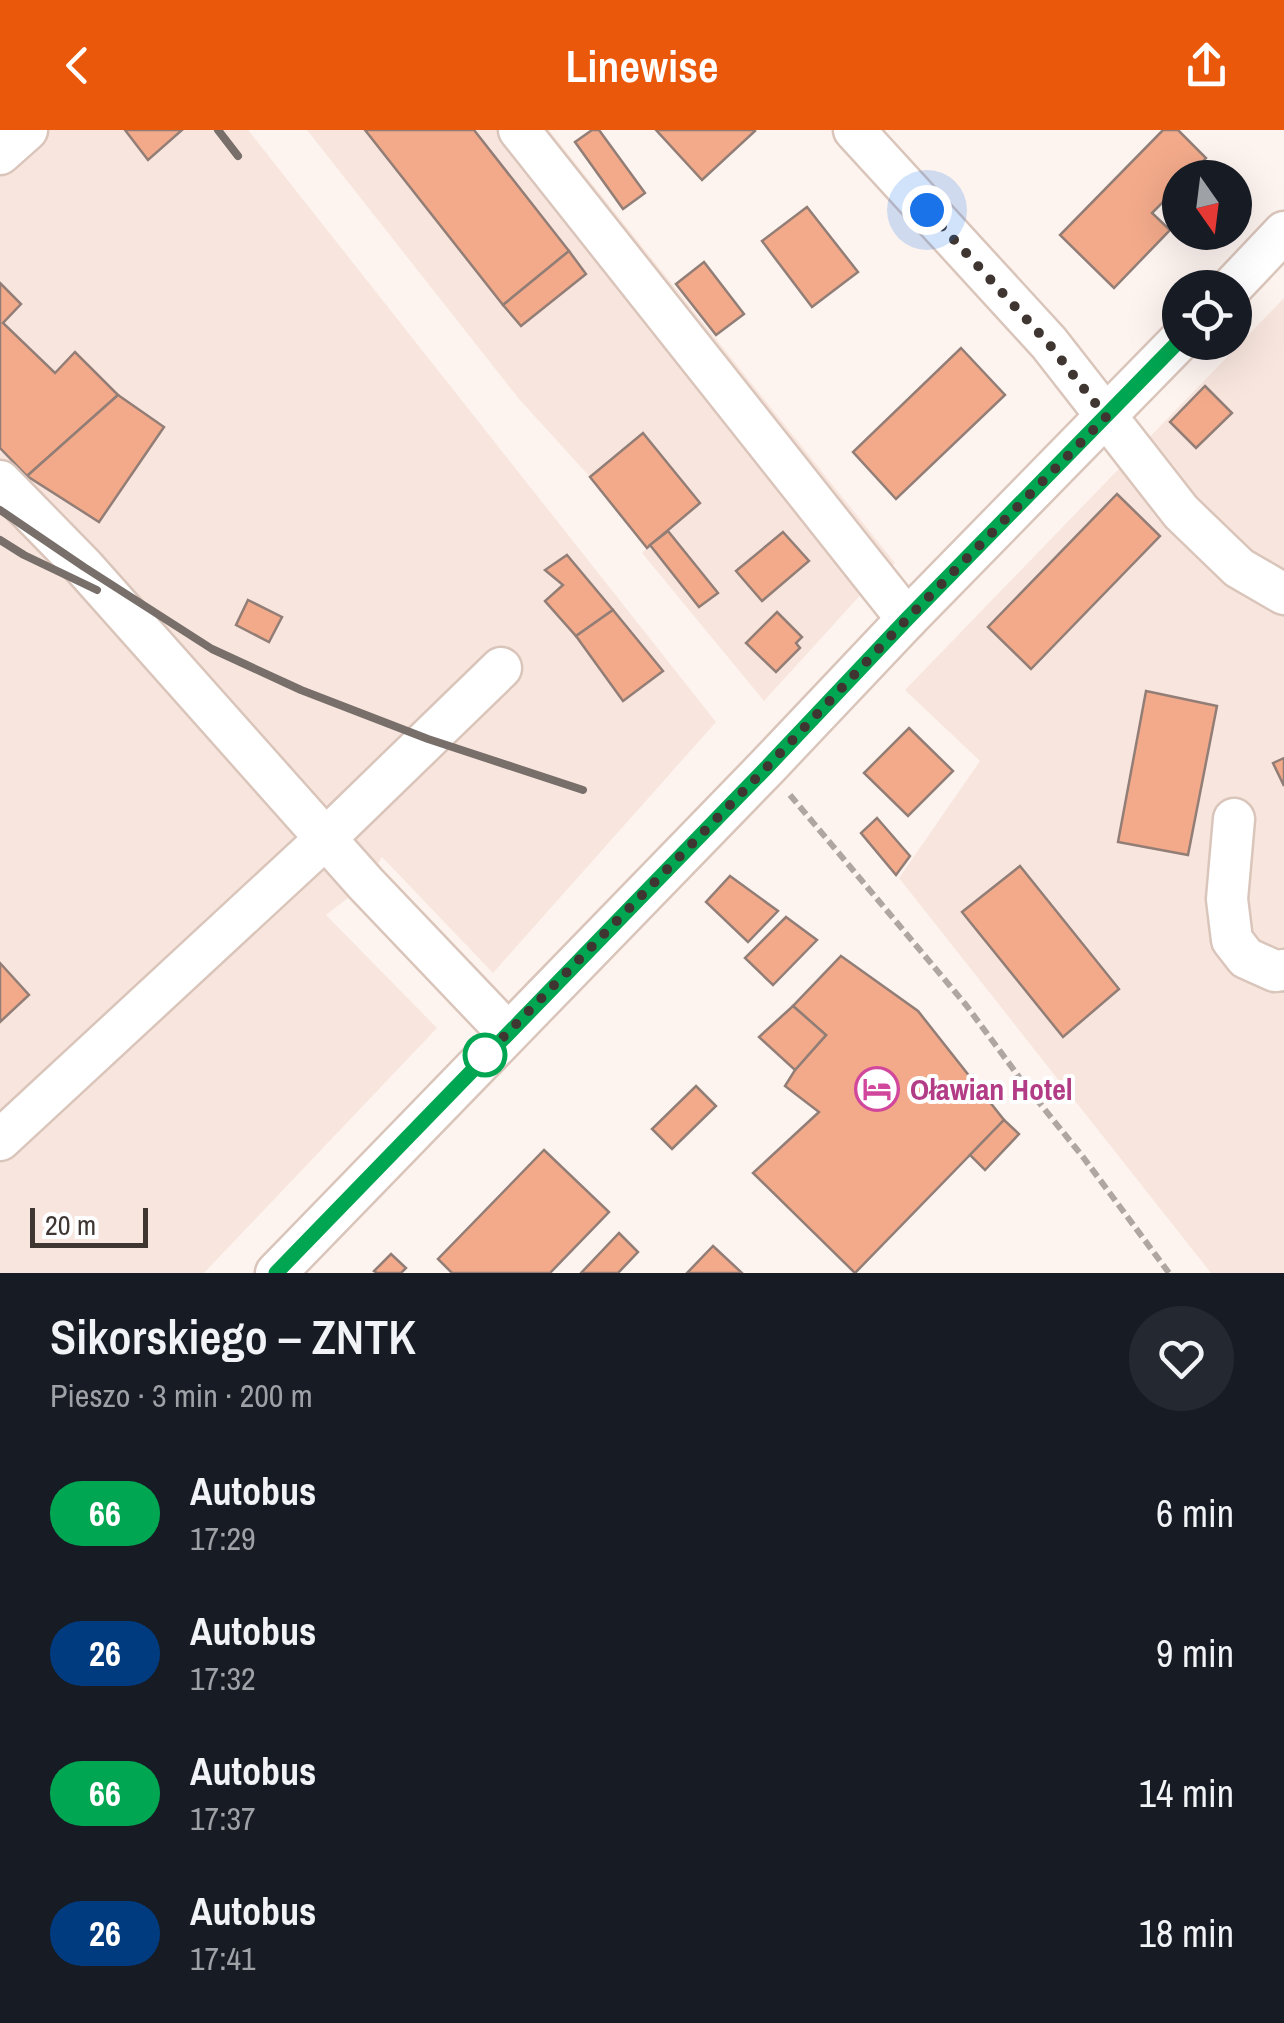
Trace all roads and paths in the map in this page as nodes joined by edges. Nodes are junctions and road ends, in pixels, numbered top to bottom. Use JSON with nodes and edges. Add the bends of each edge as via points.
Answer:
{"nodes":[{"id":1,"x":27,"y":130,"type":"edge"},
{"id":2,"x":520,"y":130,"type":"edge"},
{"id":3,"x":854,"y":130,"type":"edge"},
{"id":4,"x":0,"y":154,"type":"edge"},
{"id":5,"x":1284,"y":232,"type":"edge"},
{"id":6,"x":1248,"y":270,"type":"edge"},
{"id":7,"x":1162,"y":359,"type":"edge"},
{"id":8,"x":1106,"y":417,"type":"junction"},
{"id":9,"x":0,"y":481,"type":"edge"},
{"id":10,"x":1284,"y":594,"type":"edge"},
{"id":11,"x":907,"y":619,"type":"junction"},
{"id":12,"x":500,"y":668,"type":"dead end"},
{"id":13,"x":790,"y":794,"type":"dead end"},
{"id":14,"x":1234,"y":819,"type":"dead end"},
{"id":15,"x":326,"y":838,"type":"junction"},
{"id":16,"x":1284,"y":970,"type":"edge"},
{"id":17,"x":508,"y":1032,"type":"junction"},
{"id":18,"x":0,"y":1140,"type":"edge"},
{"id":19,"x":276,"y":1273,"type":"edge"},
{"id":20,"x":1169,"y":1273,"type":"edge"}],
"edges":[{"from":1,"to":4,"type":"street"},
{"from":2,"to":11,"type":"street"},
{"from":3,"to":8,"type":"street","via":[[1049,344]]},
{"from":5,"to":6,"type":"street"},
{"from":7,"to":8,"type":"street"},
{"from":8,"to":10,"type":"street","via":[[1181,512],[1240,568]]},
{"from":8,"to":11,"type":"street"},
{"from":9,"to":15,"type":"street"},
{"from":11,"to":17,"type":"street"},
{"from":12,"to":15,"type":"street"},
{"from":13,"to":20,"type":"path","via":[[966,1005]]},
{"from":14,"to":16,"type":"street","via":[[1227,899],[1232,940],[1246,958]]},
{"from":15,"to":17,"type":"street"},
{"from":15,"to":18,"type":"street"},
{"from":17,"to":19,"type":"street"}]}
